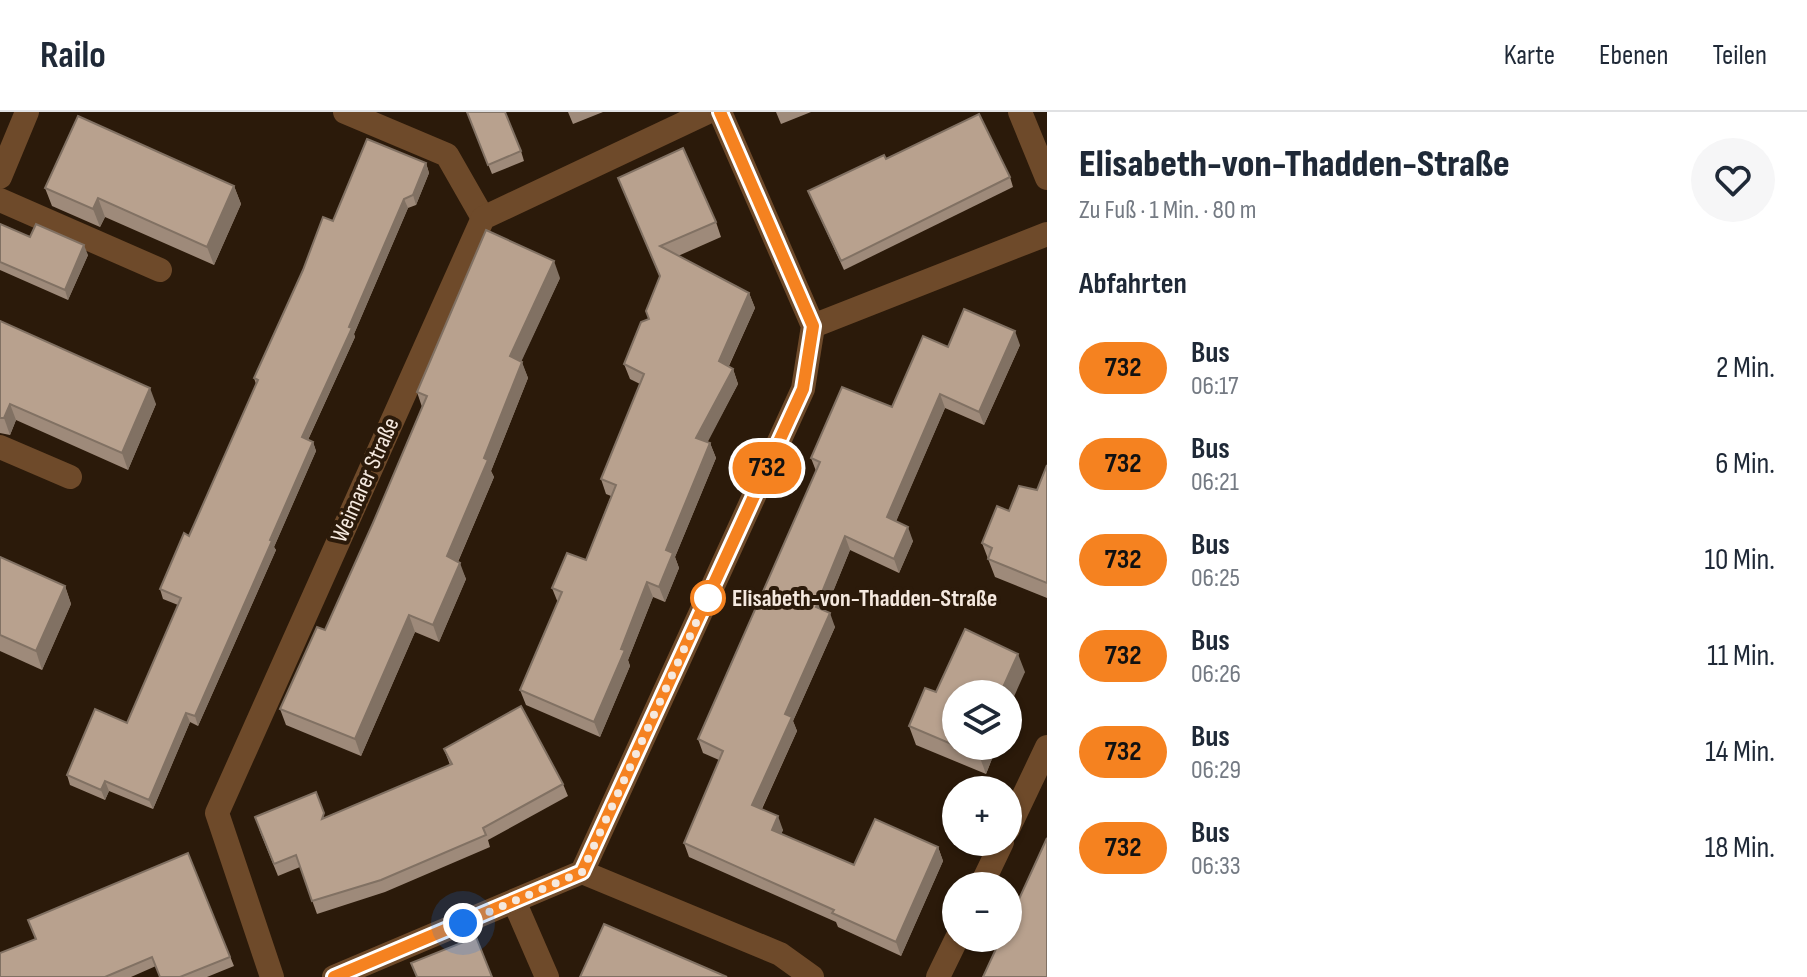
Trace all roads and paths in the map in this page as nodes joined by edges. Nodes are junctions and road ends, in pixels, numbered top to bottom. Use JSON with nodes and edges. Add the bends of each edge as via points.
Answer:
{"nodes":[{"id":1,"x":27,"y":112,"type":"edge"},
{"id":2,"x":345,"y":112,"type":"edge"},
{"id":3,"x":708,"y":112,"type":"edge"},
{"id":4,"x":720,"y":112,"type":"edge"},
{"id":5,"x":1020,"y":112,"type":"edge"},
{"id":6,"x":0,"y":177,"type":"edge"},
{"id":7,"x":1047,"y":178,"type":"edge"},
{"id":8,"x":0,"y":200,"type":"edge"},
{"id":9,"x":483,"y":218,"type":"junction"},
{"id":10,"x":1047,"y":234,"type":"edge"},
{"id":11,"x":160,"y":270,"type":"dead end"},
{"id":12,"x":813,"y":326,"type":"junction"},
{"id":13,"x":0,"y":447,"type":"edge"},
{"id":14,"x":70,"y":477,"type":"dead end"},
{"id":15,"x":1047,"y":747,"type":"edge"},
{"id":16,"x":1022,"y":800,"type":"edge"},
{"id":17,"x":582,"y":872,"type":"junction"},
{"id":18,"x":514,"y":901,"type":"junction"},
{"id":19,"x":950,"y":952,"type":"edge"},
{"id":20,"x":272,"y":977,"type":"edge"},
{"id":21,"x":334,"y":977,"type":"edge"},
{"id":22,"x":547,"y":977,"type":"edge"},
{"id":23,"x":812,"y":977,"type":"edge"},
{"id":24,"x":938,"y":977,"type":"edge"}],
"edges":[{"from":1,"to":6,"type":"street"},
{"from":2,"to":9,"type":"street","via":[[447,155]]},
{"from":3,"to":9,"type":"street"},
{"from":4,"to":12,"type":"street"},
{"from":5,"to":7,"type":"street"},
{"from":8,"to":11,"type":"street"},
{"from":9,"to":20,"type":"street","name":"Weimarer Straße","via":[[217,813]]},
{"from":10,"to":12,"type":"street"},
{"from":12,"to":17,"type":"street","via":[[803,389]]},
{"from":13,"to":14,"type":"street"},
{"from":15,"to":16,"type":"street"},
{"from":17,"to":18,"type":"street"},
{"from":17,"to":23,"type":"street","via":[[780,954]]},
{"from":18,"to":21,"type":"street"},
{"from":18,"to":22,"type":"street"},
{"from":19,"to":24,"type":"street"}]}
